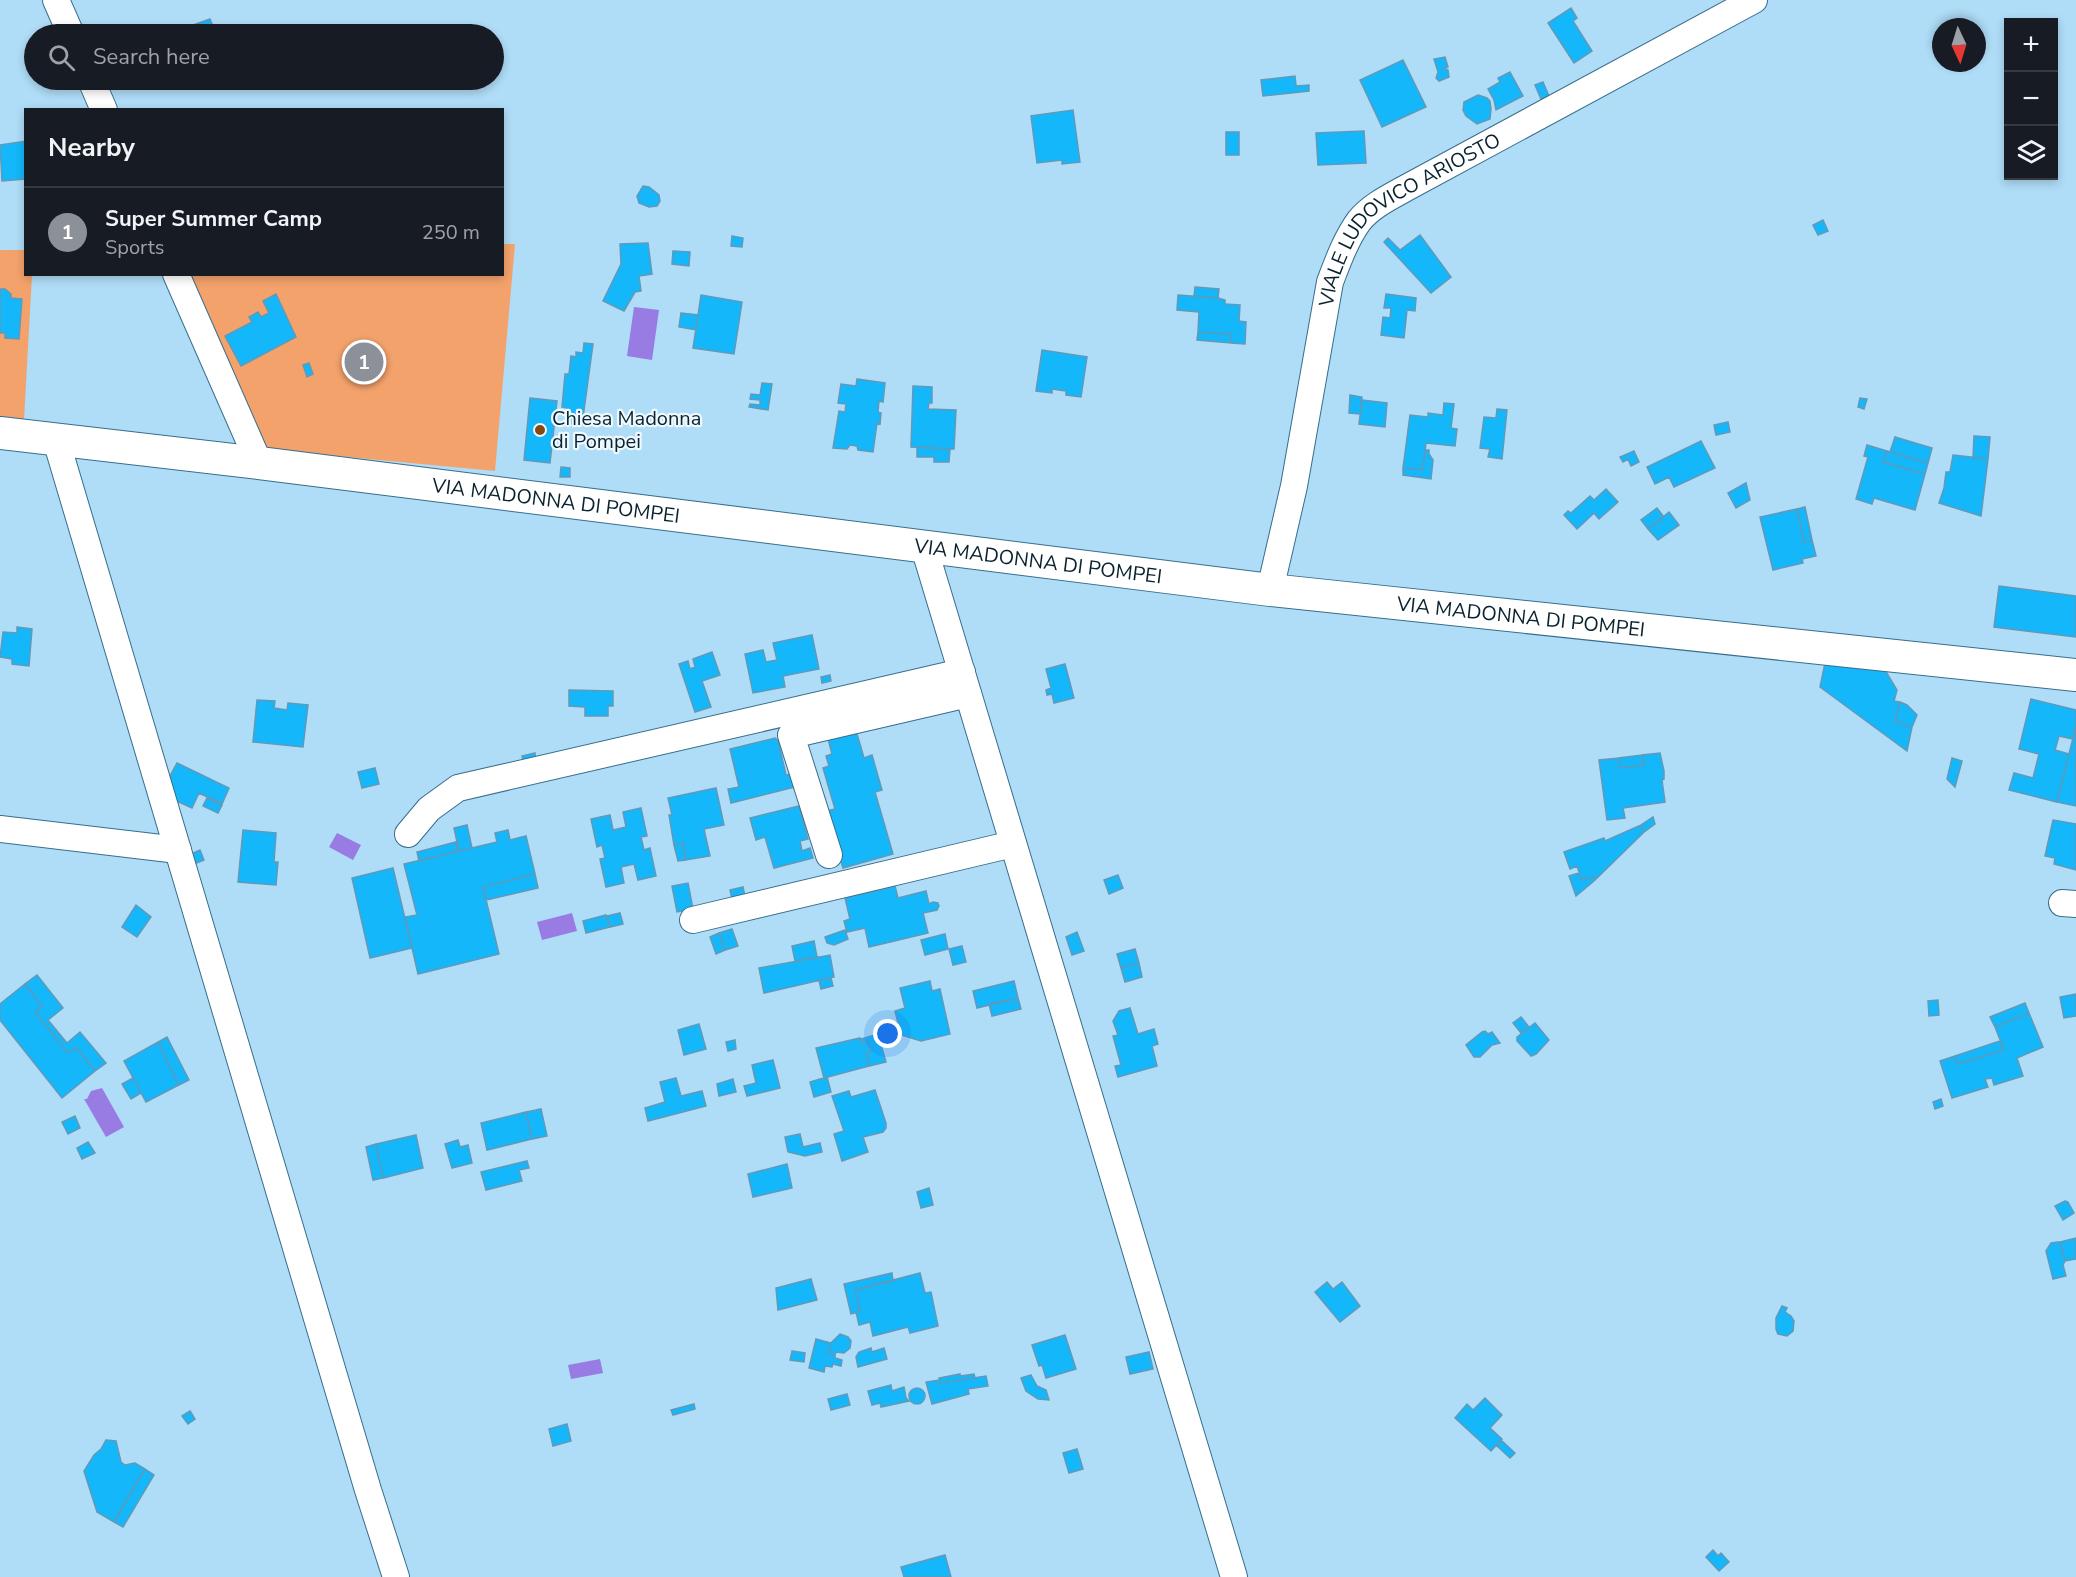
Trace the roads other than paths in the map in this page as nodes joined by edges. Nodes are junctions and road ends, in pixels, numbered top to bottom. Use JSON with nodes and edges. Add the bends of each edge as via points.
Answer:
{"nodes":[{"id":1,"x":56,"y":0,"type":"edge"},
{"id":2,"x":1754,"y":0,"type":"edge"},
{"id":3,"x":1713,"y":10,"type":"edge"},
{"id":4,"x":67,"y":24,"type":"edge"},
{"id":5,"x":95,"y":90,"type":"edge"},
{"id":6,"x":103,"y":108,"type":"edge"},
{"id":7,"x":177,"y":276,"type":"edge"},
{"id":8,"x":0,"y":434,"type":"edge"},
{"id":9,"x":56,"y":440,"type":"junction"},
{"id":10,"x":259,"y":463,"type":"junction"},
{"id":11,"x":924,"y":547,"type":"junction"},
{"id":12,"x":1270,"y":590,"type":"junction"},
{"id":13,"x":2076,"y":675,"type":"edge"},
{"id":14,"x":965,"y":683,"type":"junction"},
{"id":15,"x":0,"y":829,"type":"edge"},
{"id":16,"x":408,"y":834,"type":"dead end"},
{"id":17,"x":1013,"y":844,"type":"junction"},
{"id":18,"x":178,"y":850,"type":"junction"},
{"id":19,"x":829,"y":855,"type":"dead end"},
{"id":20,"x":693,"y":920,"type":"dead end"},
{"id":21,"x":396,"y":1577,"type":"edge"},
{"id":22,"x":1234,"y":1577,"type":"edge"}],
"edges":[{"from":1,"to":4,"type":"street"},
{"from":2,"to":3,"type":"street","name":"VIALE LUDOVICO ARIOSTO"},
{"from":3,"to":12,"type":"street","name":"VIALE LUDOVICO ARIOSTO","via":[[1380,203],[1360,220],[1330,282],[1294,486]]},
{"from":5,"to":6,"type":"street"},
{"from":7,"to":10,"type":"street"},
{"from":8,"to":9,"type":"street","name":"VIA MADONNA DI POMPEI"},
{"from":9,"to":10,"type":"street","name":"VIA MADONNA DI POMPEI"},
{"from":9,"to":18,"type":"street"},
{"from":10,"to":11,"type":"street","name":"VIA MADONNA DI POMPEI"},
{"from":11,"to":12,"type":"street","name":"VIA MADONNA DI POMPEI"},
{"from":11,"to":14,"type":"street"},
{"from":12,"to":13,"type":"street","name":"VIA MADONNA DI POMPEI"},
{"from":14,"to":16,"type":"street","via":[[458,788],[429,809]]},
{"from":14,"to":17,"type":"street"},
{"from":14,"to":19,"type":"street","via":[[791,735]]},
{"from":15,"to":18,"type":"street"},
{"from":17,"to":20,"type":"street"},
{"from":17,"to":22,"type":"street"},
{"from":18,"to":21,"type":"street"}]}
